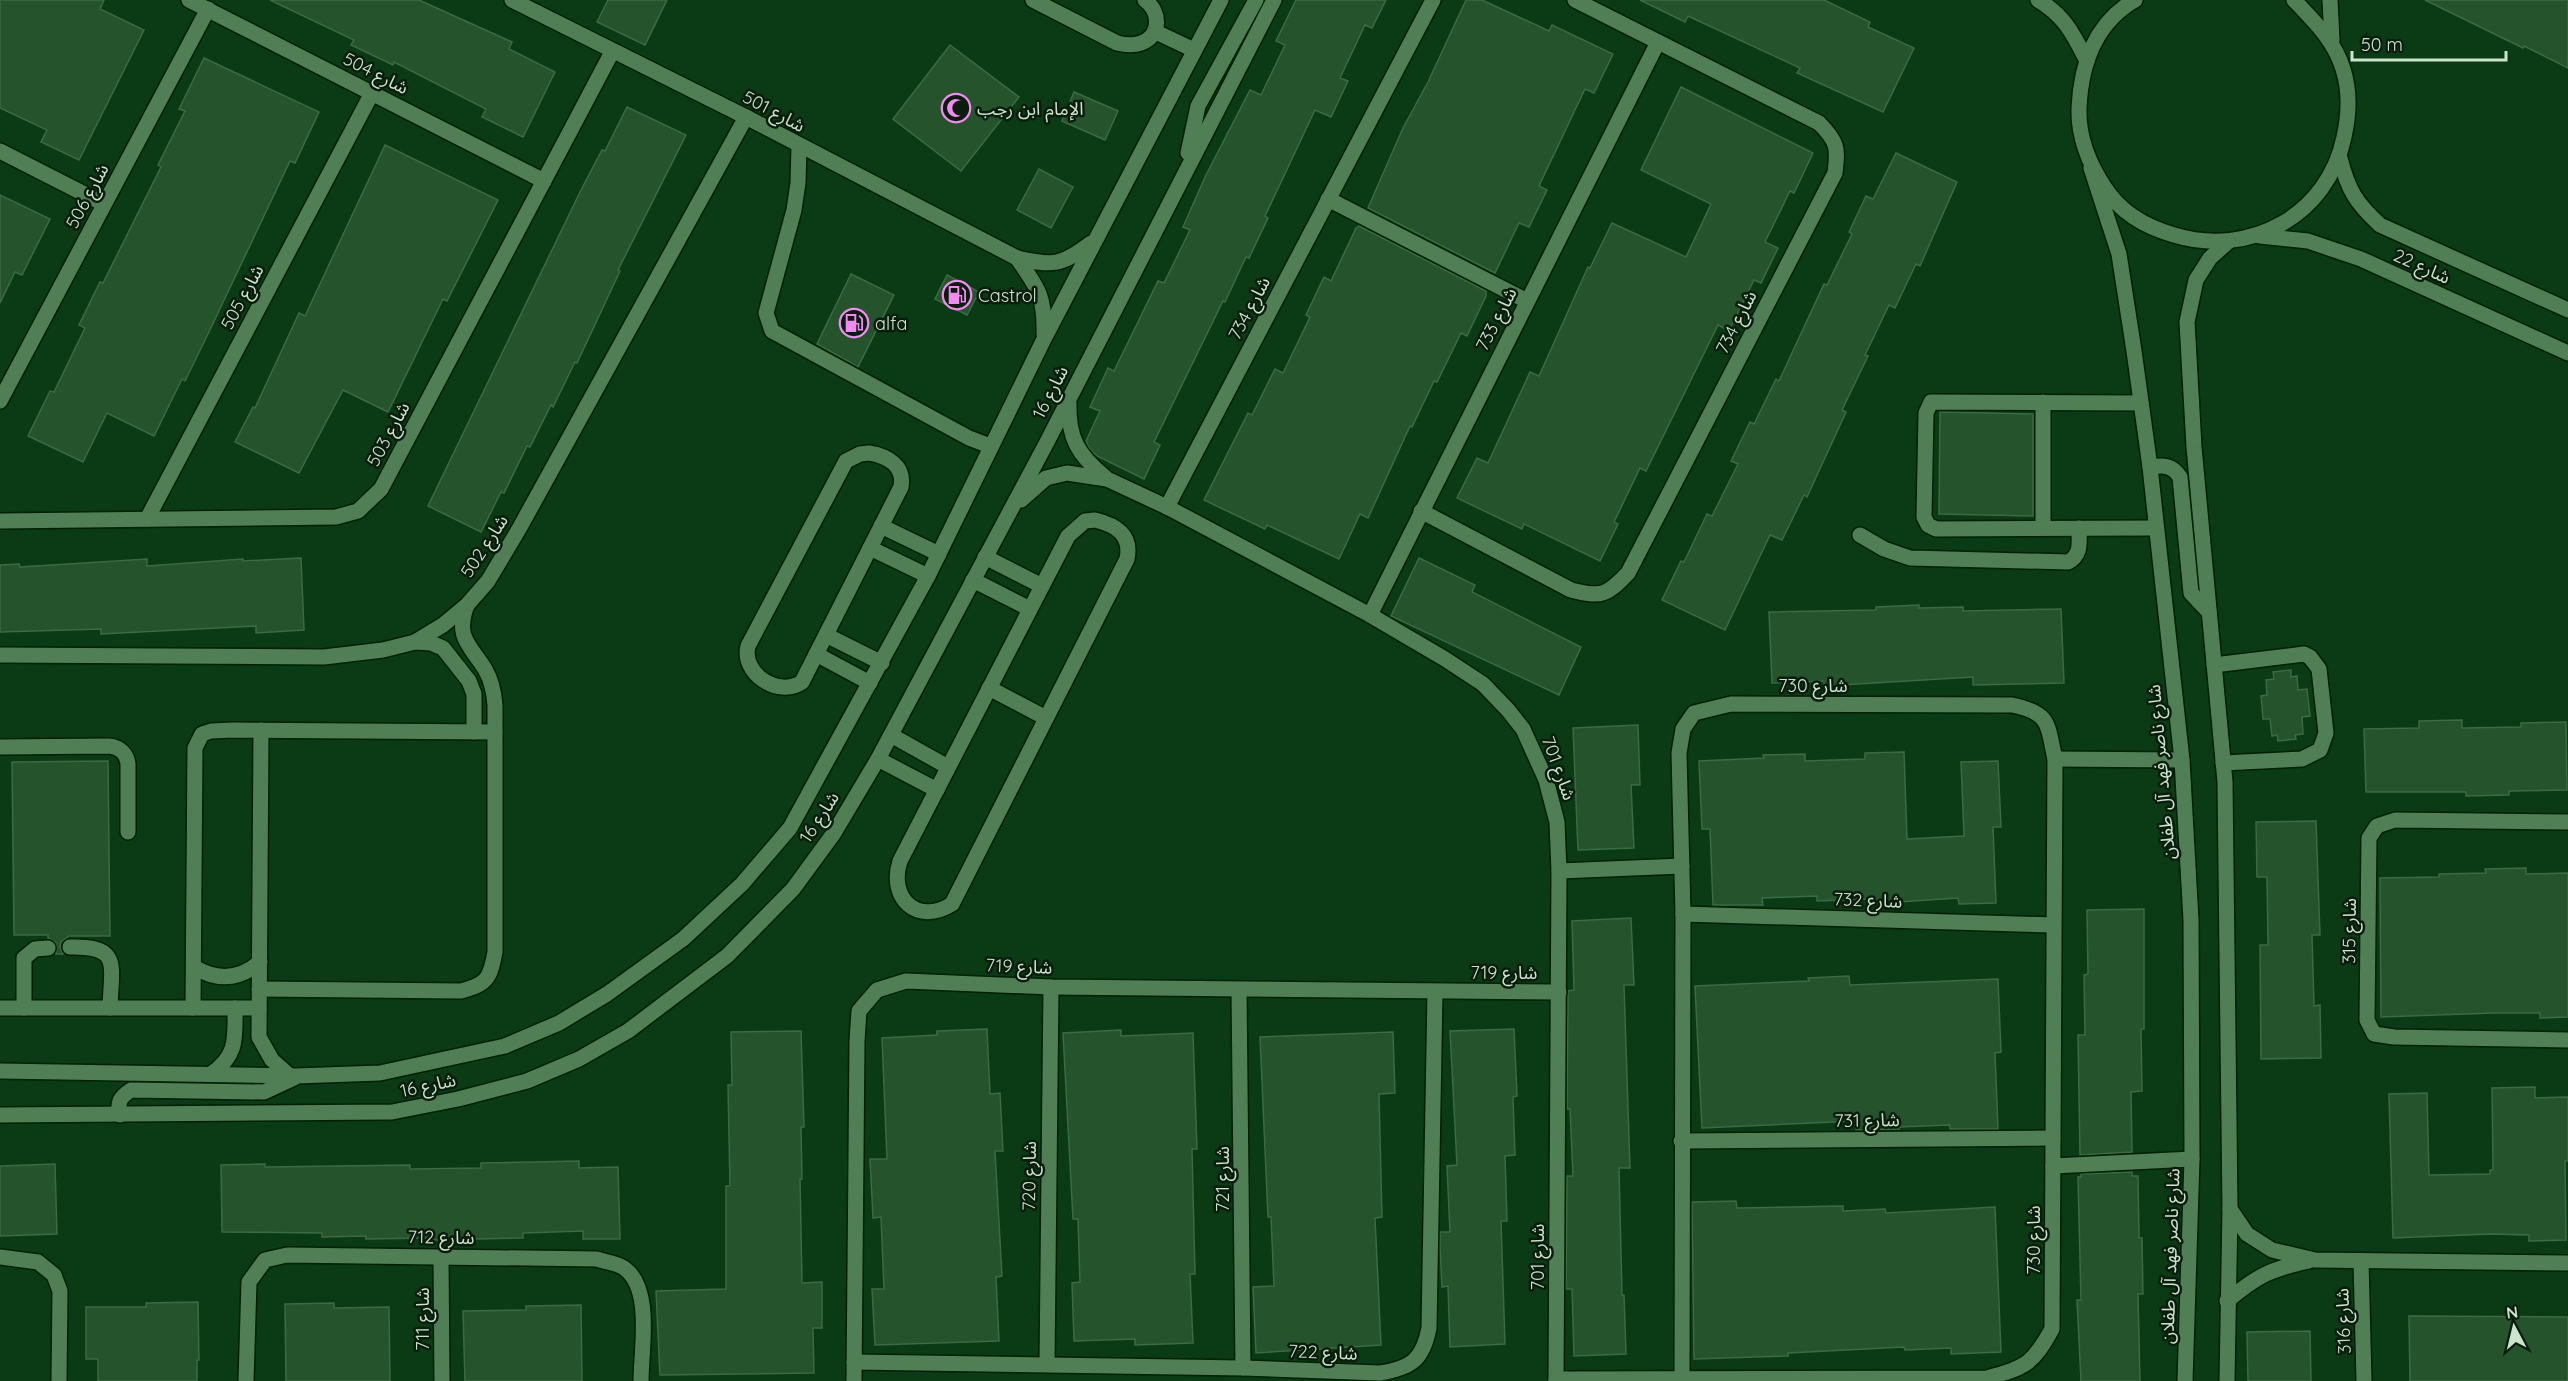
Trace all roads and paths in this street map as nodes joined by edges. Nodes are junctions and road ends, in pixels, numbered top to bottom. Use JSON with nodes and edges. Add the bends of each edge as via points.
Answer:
{"nodes":[{"id":1,"x":189,"y":0,"type":"edge"},
{"id":2,"x":512,"y":0,"type":"edge"},
{"id":3,"x":1034,"y":0,"type":"edge"},
{"id":4,"x":1145,"y":0,"type":"edge"},
{"id":5,"x":1221,"y":0,"type":"edge"},
{"id":6,"x":1256,"y":0,"type":"edge"},
{"id":7,"x":1274,"y":0,"type":"edge"},
{"id":8,"x":1433,"y":0,"type":"edge"},
{"id":9,"x":1575,"y":0,"type":"edge"},
{"id":10,"x":2038,"y":0,"type":"edge"},
{"id":11,"x":2135,"y":0,"type":"edge"},
{"id":12,"x":2294,"y":0,"type":"edge"},
{"id":13,"x":2330,"y":0,"type":"edge"},
{"id":14,"x":208,"y":9,"type":"junction"},
{"id":15,"x":1156,"y":32,"type":"junction"},
{"id":16,"x":1658,"y":42,"type":"junction"},
{"id":17,"x":2332,"y":46,"type":"junction"},
{"id":18,"x":1194,"y":50,"type":"junction"},
{"id":19,"x":612,"y":52,"type":"junction"},
{"id":20,"x":2087,"y":61,"type":"junction"},
{"id":21,"x":372,"y":93,"type":"junction"},
{"id":22,"x":746,"y":117,"type":"junction"},
{"id":23,"x":798,"y":146,"type":"junction"},
{"id":24,"x":0,"y":151,"type":"edge"},
{"id":25,"x":2340,"y":158,"type":"junction"},
{"id":26,"x":2091,"y":168,"type":"junction"},
{"id":27,"x":1184,"y":174,"type":"junction"},
{"id":28,"x":544,"y":181,"type":"junction"},
{"id":29,"x":1329,"y":199,"type":"junction"},
{"id":30,"x":104,"y":204,"type":"junction"},
{"id":31,"x":2254,"y":236,"type":"junction"},
{"id":32,"x":1096,"y":238,"type":"junction"},
{"id":33,"x":2229,"y":241,"type":"junction"},
{"id":34,"x":1017,"y":258,"type":"junction"},
{"id":35,"x":1527,"y":301,"type":"junction"},
{"id":36,"x":2568,"y":310,"type":"edge"},
{"id":37,"x":1044,"y":339,"type":"junction"},
{"id":38,"x":2568,"y":353,"type":"edge"},
{"id":39,"x":1070,"y":397,"type":"junction"},
{"id":40,"x":0,"y":401,"type":"edge"},
{"id":41,"x":2043,"y":402,"type":"junction"},
{"id":42,"x":2141,"y":403,"type":"junction"},
{"id":43,"x":990,"y":446,"type":"junction"},
{"id":44,"x":2150,"y":466,"type":"junction"},
{"id":45,"x":1107,"y":479,"type":"junction"},
{"id":46,"x":1167,"y":507,"type":"junction"},
{"id":47,"x":1421,"y":511,"type":"junction"},
{"id":48,"x":1007,"y":516,"type":"junction"},
{"id":49,"x":147,"y":519,"type":"junction"},
{"id":50,"x":0,"y":521,"type":"edge"},
{"id":51,"x":881,"y":526,"type":"junction"},
{"id":52,"x":2043,"y":528,"type":"junction"},
{"id":53,"x":2079,"y":528,"type":"junction"},
{"id":54,"x":2156,"y":528,"type":"junction"},
{"id":55,"x":1860,"y":535,"type":"dead end"},
{"id":56,"x":870,"y":548,"type":"junction"},
{"id":57,"x":939,"y":554,"type":"junction"},
{"id":58,"x":985,"y":557,"type":"junction"},
{"id":59,"x":928,"y":576,"type":"junction"},
{"id":60,"x":973,"y":580,"type":"junction"},
{"id":61,"x":1042,"y":586,"type":"junction"},
{"id":62,"x":466,"y":605,"type":"junction"},
{"id":63,"x":1030,"y":609,"type":"junction"},
{"id":64,"x":2209,"y":612,"type":"junction"},
{"id":65,"x":1370,"y":615,"type":"junction"},
{"id":66,"x":826,"y":635,"type":"junction"},
{"id":67,"x":415,"y":642,"type":"junction"},
{"id":68,"x":816,"y":654,"type":"junction"},
{"id":69,"x":0,"y":655,"type":"edge"},
{"id":70,"x":882,"y":663,"type":"junction"},
{"id":71,"x":2214,"y":664,"type":"junction"},
{"id":72,"x":870,"y":683,"type":"junction"},
{"id":73,"x":989,"y":688,"type":"junction"},
{"id":74,"x":1046,"y":718,"type":"junction"},
{"id":75,"x":261,"y":730,"type":"junction"},
{"id":76,"x":474,"y":732,"type":"junction"},
{"id":77,"x":495,"y":732,"type":"junction"},
{"id":78,"x":891,"y":735,"type":"junction"},
{"id":79,"x":0,"y":747,"type":"edge"},
{"id":80,"x":878,"y":759,"type":"junction"},
{"id":81,"x":2055,"y":759,"type":"junction"},
{"id":82,"x":2182,"y":760,"type":"junction"},
{"id":83,"x":2223,"y":763,"type":"junction"},
{"id":84,"x":948,"y":767,"type":"junction"},
{"id":85,"x":937,"y":790,"type":"junction"},
{"id":86,"x":2568,"y":822,"type":"edge"},
{"id":87,"x":128,"y":832,"type":"dead end"},
{"id":88,"x":1682,"y":866,"type":"junction"},
{"id":89,"x":1559,"y":871,"type":"junction"},
{"id":90,"x":1683,"y":914,"type":"junction"},
{"id":91,"x":2053,"y":925,"type":"junction"},
{"id":92,"x":70,"y":947,"type":"dead end"},
{"id":93,"x":48,"y":948,"type":"dead end"},
{"id":94,"x":260,"y":962,"type":"junction"},
{"id":95,"x":194,"y":967,"type":"junction"},
{"id":96,"x":1051,"y":987,"type":"junction"},
{"id":97,"x":259,"y":988,"type":"junction"},
{"id":98,"x":1239,"y":990,"type":"junction"},
{"id":99,"x":1435,"y":992,"type":"junction"},
{"id":100,"x":1559,"y":992,"type":"junction"},
{"id":101,"x":0,"y":1008,"type":"edge"},
{"id":102,"x":24,"y":1008,"type":"junction"},
{"id":103,"x":111,"y":1008,"type":"junction"},
{"id":104,"x":193,"y":1008,"type":"junction"},
{"id":105,"x":235,"y":1008,"type":"junction"},
{"id":106,"x":259,"y":1008,"type":"junction"},
{"id":107,"x":2568,"y":1040,"type":"edge"},
{"id":108,"x":0,"y":1071,"type":"edge"},
{"id":109,"x":211,"y":1074,"type":"junction"},
{"id":110,"x":293,"y":1076,"type":"junction"},
{"id":111,"x":0,"y":1115,"type":"edge"},
{"id":112,"x":120,"y":1115,"type":"junction"},
{"id":113,"x":2053,"y":1138,"type":"junction"},
{"id":114,"x":1681,"y":1141,"type":"junction"},
{"id":115,"x":2192,"y":1160,"type":"junction"},
{"id":116,"x":2053,"y":1166,"type":"junction"},
{"id":117,"x":2230,"y":1209,"type":"junction"},
{"id":118,"x":0,"y":1257,"type":"edge"},
{"id":119,"x":441,"y":1257,"type":"junction"},
{"id":120,"x":2315,"y":1260,"type":"junction"},
{"id":121,"x":2361,"y":1261,"type":"junction"},
{"id":122,"x":2568,"y":1263,"type":"edge"},
{"id":123,"x":2227,"y":1301,"type":"junction"},
{"id":124,"x":854,"y":1362,"type":"junction"},
{"id":125,"x":1047,"y":1364,"type":"junction"},
{"id":126,"x":1243,"y":1368,"type":"junction"},
{"id":127,"x":1556,"y":1380,"type":"edge"},
{"id":128,"x":1682,"y":1380,"type":"edge"},
{"id":129,"x":59,"y":1381,"type":"edge"},
{"id":130,"x":246,"y":1381,"type":"edge"},
{"id":131,"x":442,"y":1381,"type":"edge"},
{"id":132,"x":641,"y":1381,"type":"edge"},
{"id":133,"x":854,"y":1381,"type":"edge"},
{"id":134,"x":2185,"y":1381,"type":"edge"},
{"id":135,"x":2226,"y":1381,"type":"edge"},
{"id":136,"x":2364,"y":1381,"type":"edge"}],
"edges":[{"from":1,"to":14,"type":"street","name":"شارع 504"},
{"from":2,"to":19,"type":"street","name":"شارع 501"},
{"from":3,"to":15,"type":"street","via":[[1117,43],[1139,44]]},
{"from":4,"to":15,"type":"street","via":[[1155,11]]},
{"from":5,"to":18,"type":"street","name":"شارع 16"},
{"from":6,"to":27,"type":"street","via":[[1198,106]]},
{"from":7,"to":27,"type":"street","name":"شارع 16"},
{"from":8,"to":29,"type":"street","name":"شارع 734"},
{"from":9,"to":16,"type":"street","name":"شارع 734"},
{"from":10,"to":20,"type":"street","via":[[2056,11]]},
{"from":11,"to":20,"type":"street","name":"شارع ناصر فهد آل طفلان","via":[[2096,38]]},
{"from":12,"to":17,"type":"street","via":[[2324,30]]},
{"from":13,"to":17,"type":"street"},
{"from":14,"to":21,"type":"street","name":"شارع 504"},
{"from":14,"to":30,"type":"street","name":"شارع 506"},
{"from":15,"to":18,"type":"street"},
{"from":16,"to":35,"type":"street","name":"شارع 733"},
{"from":16,"to":47,"type":"street","name":"شارع 734","via":[[1820,123],[1833,137],[1837,151],[1835,173],[1628,573],[1611,591],[1592,595],[1571,590]]},
{"from":17,"to":25,"type":"street","via":[[2344,70],[2349,114]]},
{"from":18,"to":32,"type":"street","name":"شارع 16"},
{"from":19,"to":22,"type":"street","name":"شارع 501"},
{"from":19,"to":28,"type":"street","name":"شارع 503"},
{"from":20,"to":26,"type":"street","name":"شارع ناصر فهد آل طفلان","via":[[2080,80],[2079,125]]},
{"from":21,"to":28,"type":"street","name":"شارع 504"},
{"from":21,"to":49,"type":"street","name":"شارع 505"},
{"from":22,"to":23,"type":"street","name":"شارع 501"},
{"from":22,"to":62,"type":"street","name":"شارع 502","via":[[519,529],[488,581]]},
{"from":23,"to":34,"type":"street","name":"شارع 501"},
{"from":23,"to":43,"type":"street","via":[[794,210],[766,313],[772,331]]},
{"from":24,"to":30,"type":"street"},
{"from":25,"to":31,"type":"street","via":[[2316,197],[2283,225]]},
{"from":25,"to":36,"type":"street","name":"شارع 22","via":[[2346,185],[2359,206],[2380,225]]},
{"from":26,"to":33,"type":"street","via":[[2116,205],[2153,229],[2195,242]]},
{"from":26,"to":42,"type":"street","name":"شارع ناصر فهد آل طفلان","via":[[2119,254]]},
{"from":27,"to":39,"type":"street","name":"شارع 16"},
{"from":28,"to":49,"type":"street","name":"شارع 503","via":[[381,489],[358,511],[336,517]]},
{"from":29,"to":35,"type":"street"},
{"from":29,"to":46,"type":"street","name":"شارع 734"},
{"from":30,"to":40,"type":"street","name":"شارع 506"},
{"from":31,"to":33,"type":"street"},
{"from":31,"to":38,"type":"street","name":"شارع 22","via":[[2308,241],[2361,259]]},
{"from":32,"to":34,"type":"street","name":"شارع 501","via":[[1060,263]]},
{"from":32,"to":37,"type":"street","name":"شارع 16"},
{"from":33,"to":64,"type":"street","via":[[2210,258],[2196,280],[2187,322]]},
{"from":34,"to":37,"type":"street","name":"شارع 501","via":[[1044,304]]},
{"from":35,"to":47,"type":"street","name":"شارع 733"},
{"from":37,"to":43,"type":"street","name":"شارع 16"},
{"from":39,"to":45,"type":"street","name":"شارع 701","via":[[1069,424],[1077,447],[1087,463]]},
{"from":39,"to":48,"type":"street","name":"شارع 16"},
{"from":41,"to":42,"type":"street"},
{"from":41,"to":52,"type":"street"},
{"from":41,"to":52,"type":"street","via":[[1939,400],[1929,405],[1924,517],[1936,529]]},
{"from":42,"to":44,"type":"street","name":"شارع ناصر فهد آل طفلان"},
{"from":43,"to":57,"type":"street","name":"شارع 16"},
{"from":44,"to":54,"type":"street","name":"شارع ناصر فهد آل طفلان"},
{"from":44,"to":64,"type":"street","via":[[2174,468],[2180,477],[2191,593]]},
{"from":45,"to":46,"type":"street","name":"شارع 701"},
{"from":45,"to":48,"type":"street","name":"شارع 701","via":[[1067,473],[1046,478]]},
{"from":46,"to":65,"type":"street","name":"شارع 701"},
{"from":47,"to":65,"type":"street","name":"شارع 733"},
{"from":48,"to":58,"type":"street","name":"شارع 16"},
{"from":49,"to":50,"type":"street","name":"شارع 503"},
{"from":51,"to":56,"type":"street"},
{"from":51,"to":57,"type":"street"},
{"from":51,"to":68,"type":"street","via":[[901,487],[901,474],[895,463],[879,454],[860,454],[846,461],[748,646],[746,661],[753,674],[789,688],[802,682]]},
{"from":52,"to":53,"type":"street"},
{"from":53,"to":54,"type":"street"},
{"from":53,"to":55,"type":"street","via":[[2077,555],[2064,562],[1910,558]]},
{"from":54,"to":82,"type":"street","name":"شارع ناصر فهد آل طفلان"},
{"from":56,"to":59,"type":"street"},
{"from":56,"to":66,"type":"street"},
{"from":57,"to":59,"type":"street","name":"شارع 16"},
{"from":58,"to":60,"type":"street","name":"شارع 16"},
{"from":58,"to":61,"type":"street"},
{"from":59,"to":70,"type":"street","name":"شارع 16"},
{"from":60,"to":63,"type":"street"},
{"from":60,"to":78,"type":"street","name":"شارع 16"},
{"from":61,"to":63,"type":"street"},
{"from":61,"to":74,"type":"street","via":[[1068,536],[1085,521],[1105,522],[1124,534],[1127,559]]},
{"from":62,"to":67,"type":"street","name":"شارع 502","via":[[443,626]]},
{"from":62,"to":77,"type":"street","via":[[462,631],[493,688]]},
{"from":63,"to":73,"type":"street"},
{"from":64,"to":71,"type":"street"},
{"from":65,"to":89,"type":"street","name":"شارع 701","via":[[1483,684],[1523,729],[1546,780],[1557,822]]},
{"from":66,"to":68,"type":"street"},
{"from":66,"to":70,"type":"street"},
{"from":67,"to":69,"type":"street","name":"شارع 502","via":[[324,657]]},
{"from":67,"to":76,"type":"street","via":[[443,648],[469,681],[474,694]]},
{"from":68,"to":72,"type":"street"},
{"from":70,"to":72,"type":"street","name":"شارع 16"},
{"from":71,"to":83,"type":"street"},
{"from":71,"to":83,"type":"street","via":[[2304,654],[2310,657],[2319,669],[2326,733],[2320,750],[2302,759]]},
{"from":72,"to":110,"type":"street","name":"شارع 16","via":[[790,828],[742,884],[683,939],[607,994],[559,1023],[505,1046],[380,1073]]},
{"from":73,"to":74,"type":"street"},
{"from":73,"to":84,"type":"street"},
{"from":74,"to":85,"type":"street","via":[[952,903],[941,911],[927,913],[908,905],[900,895],[896,872]]},
{"from":75,"to":76,"type":"street"},
{"from":75,"to":94,"type":"street"},
{"from":75,"to":95,"type":"street","via":[[211,731],[202,734],[195,748]]},
{"from":76,"to":77,"type":"street"},
{"from":77,"to":97,"type":"street","via":[[495,952],[485,981],[460,991]]},
{"from":78,"to":80,"type":"street","name":"شارع 16"},
{"from":78,"to":84,"type":"street"},
{"from":79,"to":87,"type":"street","via":[[119,748],[128,764]]},
{"from":80,"to":85,"type":"street"},
{"from":80,"to":112,"type":"street","name":"شارع 16","via":[[834,833],[793,888],[735,948],[636,1025],[579,1059],[527,1081],[392,1112]]},
{"from":81,"to":82,"type":"street"},
{"from":81,"to":88,"type":"street","name":"شارع 730","via":[[2046,721],[2034,709],[2012,705],[1731,704],[1694,713],[1683,729],[1679,753]]},
{"from":81,"to":91,"type":"street","name":"شارع 730"},
{"from":82,"to":115,"type":"street","name":"شارع ناصر فهد آل طفلان","via":[[2191,920]]},
{"from":83,"to":117,"type":"street"},
{"from":84,"to":85,"type":"street"},
{"from":86,"to":107,"type":"street","name":"شارع 315","via":[[2395,820],[2377,826],[2369,837],[2367,1020],[2374,1034],[2394,1037]]},
{"from":88,"to":89,"type":"street"},
{"from":88,"to":90,"type":"street","name":"شارع 730"},
{"from":89,"to":100,"type":"street","name":"شارع 701"},
{"from":90,"to":91,"type":"street","name":"شارع 732"},
{"from":90,"to":114,"type":"street","name":"شارع 730"},
{"from":91,"to":113,"type":"street","name":"شارع 730"},
{"from":92,"to":103,"type":"street","via":[[95,947],[107,955],[111,964]]},
{"from":93,"to":102,"type":"street","via":[[31,950],[24,958]]},
{"from":94,"to":95,"type":"street","via":[[243,973],[225,977]]},
{"from":94,"to":97,"type":"street"},
{"from":95,"to":104,"type":"street"},
{"from":96,"to":98,"type":"street","name":"شارع 719"},
{"from":96,"to":124,"type":"street","name":"شارع 719","via":[[906,981],[877,990],[859,1011]]},
{"from":96,"to":125,"type":"street","name":"شارع 720"},
{"from":97,"to":106,"type":"street"},
{"from":98,"to":99,"type":"street","name":"شارع 719"},
{"from":98,"to":126,"type":"street","name":"شارع 721"},
{"from":99,"to":100,"type":"street","name":"شارع 719"},
{"from":99,"to":126,"type":"street","name":"شارع 722","via":[[1429,1328],[1425,1349],[1400,1370],[1380,1373]]},
{"from":100,"to":127,"type":"street","name":"شارع 701"},
{"from":101,"to":102,"type":"street"},
{"from":102,"to":103,"type":"street"},
{"from":103,"to":104,"type":"street"},
{"from":104,"to":105,"type":"street"},
{"from":105,"to":106,"type":"street"},
{"from":105,"to":109,"type":"street","via":[[233,1047],[224,1065]]},
{"from":106,"to":110,"type":"street","via":[[259,1037],[264,1049]]},
{"from":108,"to":109,"type":"street","name":"شارع 16"},
{"from":109,"to":110,"type":"street","name":"شارع 16"},
{"from":110,"to":112,"type":"street","via":[[264,1092],[131,1090],[121,1096]]},
{"from":111,"to":112,"type":"street","name":"شارع 16"},
{"from":113,"to":114,"type":"street","name":"شارع 731"},
{"from":113,"to":116,"type":"street","name":"شارع 730"},
{"from":114,"to":128,"type":"street","name":"شارع 730"},
{"from":115,"to":116,"type":"street"},
{"from":115,"to":134,"type":"street","name":"شارع ناصر فهد آل طفلان"},
{"from":116,"to":128,"type":"street","name":"شارع 730","via":[[2052,1329],[2038,1354],[2020,1369],[1987,1378]]},
{"from":117,"to":120,"type":"street","via":[[2247,1234],[2272,1251]]},
{"from":117,"to":123,"type":"street"},
{"from":118,"to":129,"type":"street","via":[[38,1262],[54,1275],[60,1291]]},
{"from":119,"to":130,"type":"street","name":"شارع 712","via":[[287,1255],[265,1260],[249,1282]]},
{"from":119,"to":131,"type":"street","name":"شارع 711"},
{"from":119,"to":132,"type":"street","name":"شارع 712","via":[[597,1259],[623,1267],[637,1282],[643,1302]]},
{"from":120,"to":121,"type":"street"},
{"from":120,"to":123,"type":"street","via":[[2275,1268]]},
{"from":121,"to":122,"type":"street"},
{"from":121,"to":136,"type":"street","name":"شارع 316"},
{"from":123,"to":135,"type":"street"},
{"from":124,"to":125,"type":"street","name":"شارع 722"},
{"from":124,"to":133,"type":"street","name":"شارع 719"},
{"from":125,"to":126,"type":"street","name":"شارع 722"},
{"from":127,"to":128,"type":"street","name":"شارع 730"}]}
